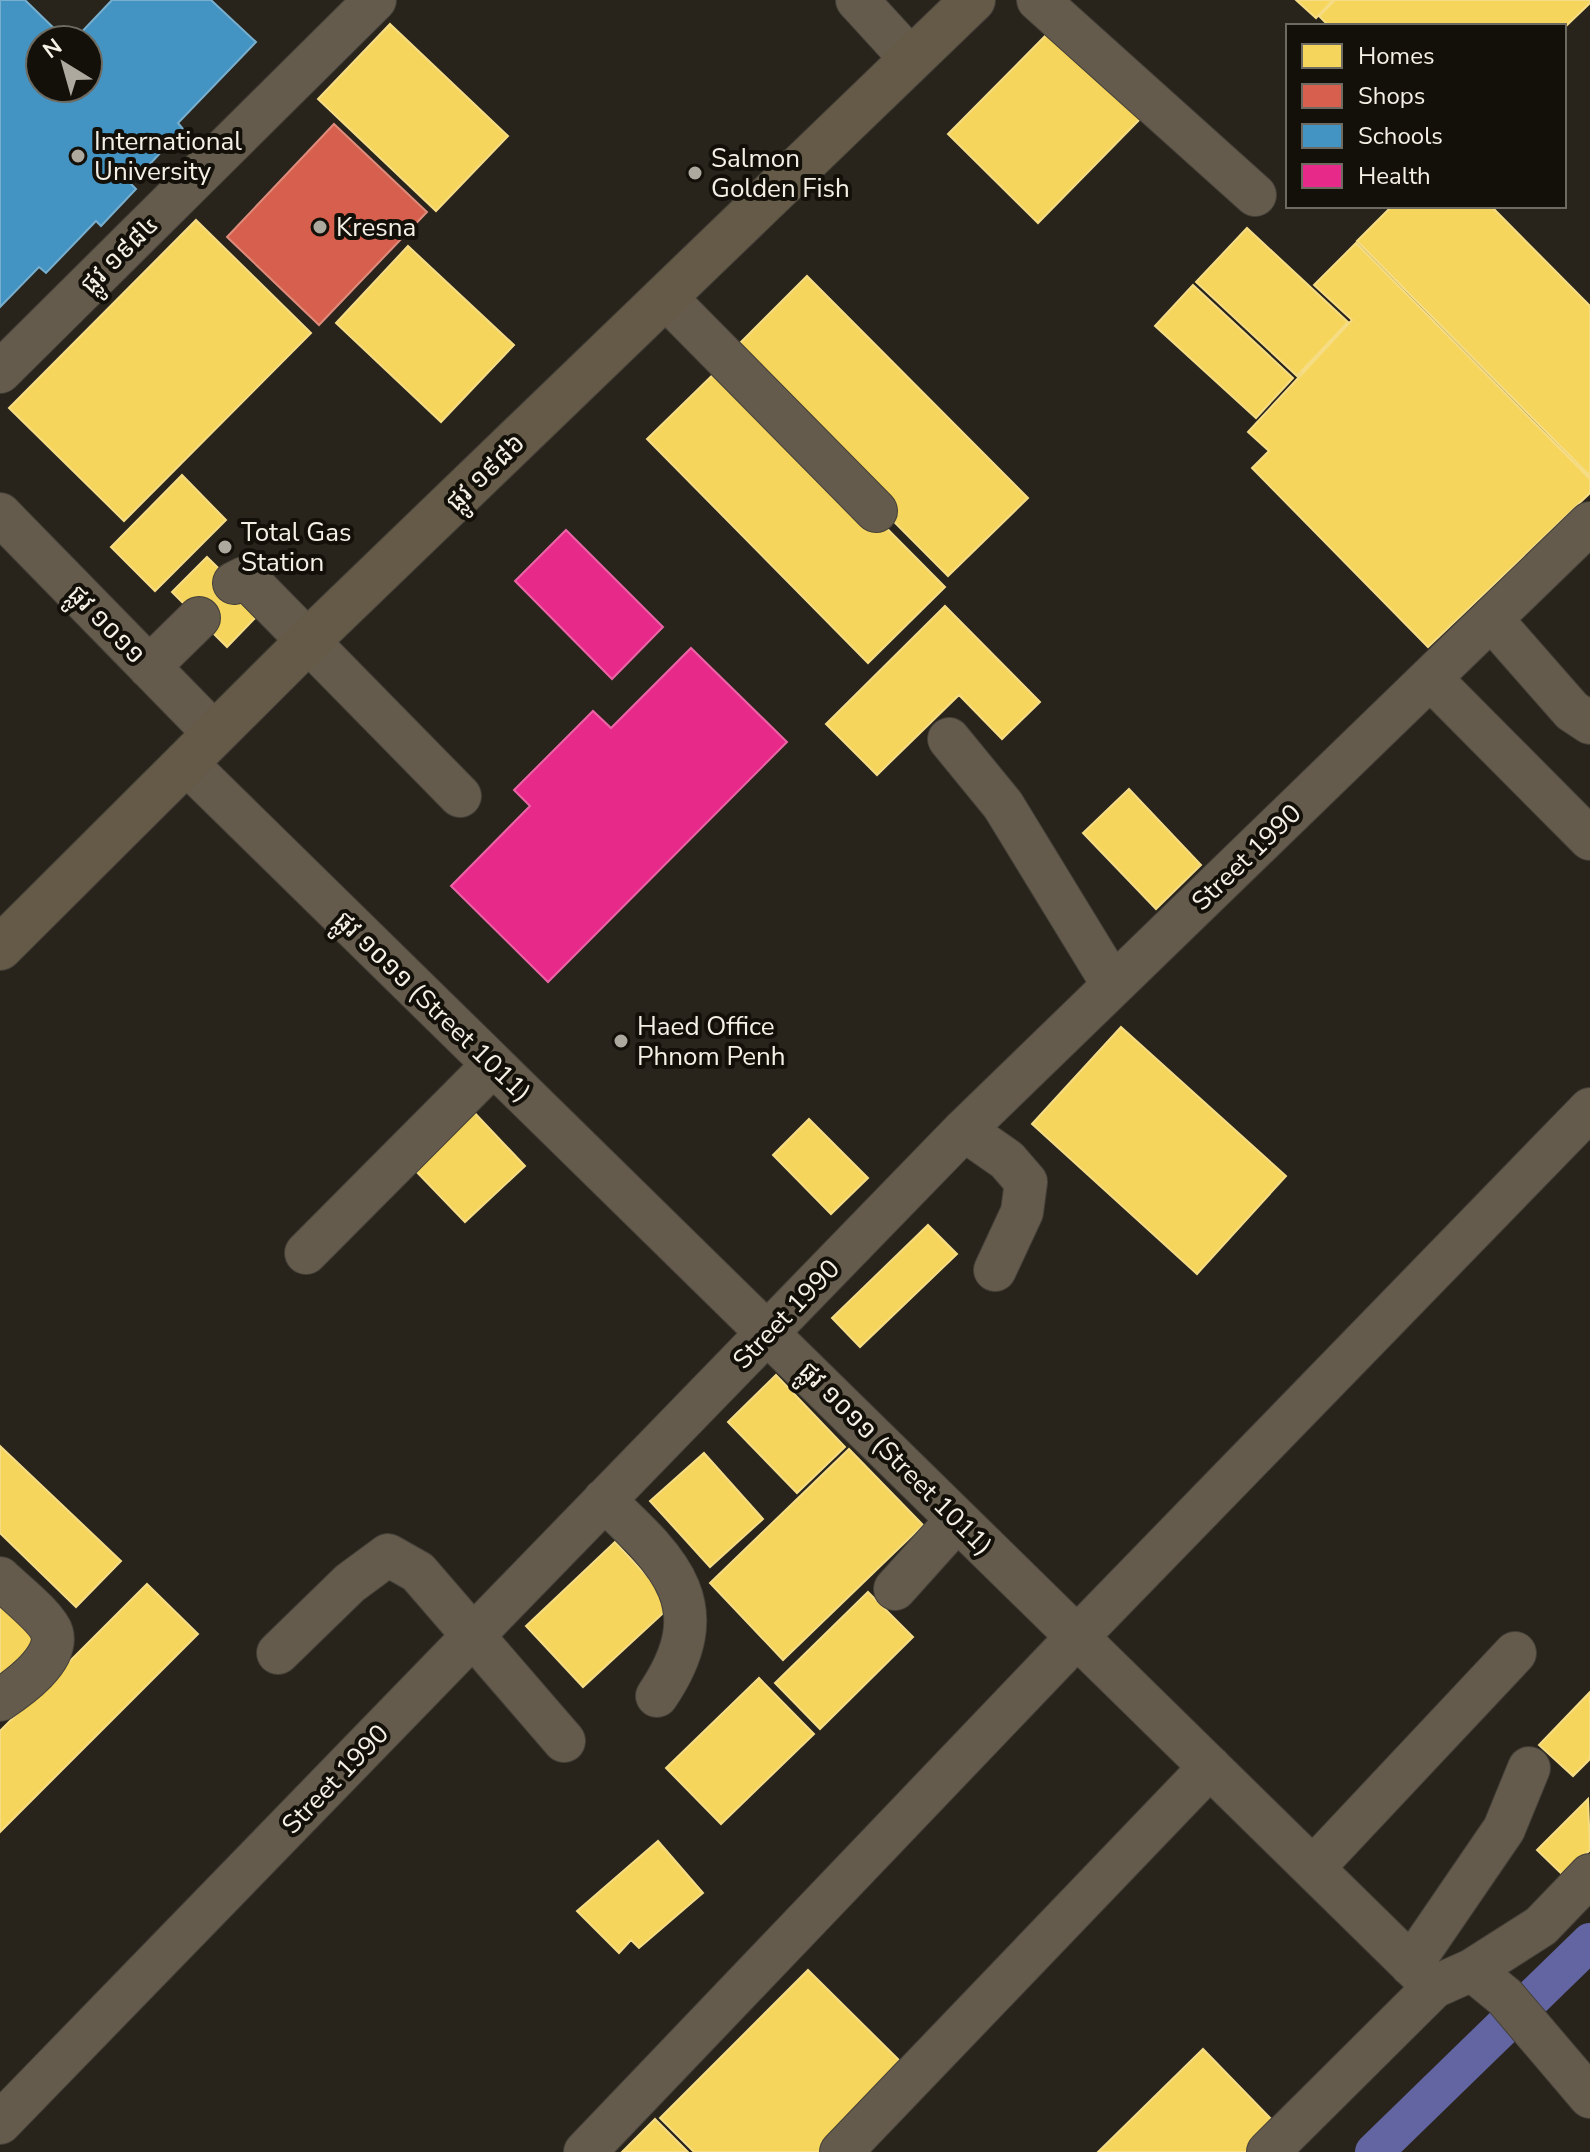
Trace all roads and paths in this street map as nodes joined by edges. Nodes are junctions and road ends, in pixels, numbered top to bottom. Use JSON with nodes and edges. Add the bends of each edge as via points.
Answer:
{"nodes":[{"id":1,"x":375,"y":0,"type":"edge"},
{"id":2,"x":857,"y":0,"type":"edge"},
{"id":3,"x":973,"y":0,"type":"edge"},
{"id":4,"x":1038,"y":0,"type":"edge"},
{"id":5,"x":911,"y":59,"type":"junction"},
{"id":6,"x":1255,"y":195,"type":"dead end"},
{"id":7,"x":666,"y":298,"type":"junction"},
{"id":8,"x":0,"y":372,"type":"edge"},
{"id":9,"x":876,"y":511,"type":"dead end"},
{"id":10,"x":0,"y":514,"type":"edge"},
{"id":11,"x":1590,"y":523,"type":"edge"},
{"id":12,"x":234,"y":583,"type":"dead end"},
{"id":13,"x":199,"y":618,"type":"dead end"},
{"id":14,"x":1492,"y":620,"type":"junction"},
{"id":15,"x":307,"y":642,"type":"junction"},
{"id":16,"x":149,"y":667,"type":"junction"},
{"id":17,"x":1431,"y":679,"type":"junction"},
{"id":18,"x":1590,"y":723,"type":"edge"},
{"id":19,"x":949,"y":739,"type":"dead end"},
{"id":20,"x":200,"y":749,"type":"junction"},
{"id":21,"x":460,"y":796,"type":"dead end"},
{"id":22,"x":1590,"y":839,"type":"edge"},
{"id":23,"x":0,"y":948,"type":"edge"},
{"id":24,"x":1113,"y":985,"type":"junction"},
{"id":25,"x":493,"y":1065,"type":"junction"},
{"id":26,"x":1590,"y":1109,"type":"edge"},
{"id":27,"x":964,"y":1130,"type":"junction"},
{"id":28,"x":306,"y":1253,"type":"dead end"},
{"id":29,"x":995,"y":1270,"type":"dead end"},
{"id":30,"x":769,"y":1332,"type":"junction"},
{"id":31,"x":604,"y":1500,"type":"junction"},
{"id":32,"x":957,"y":1520,"type":"junction"},
{"id":33,"x":0,"y":1578,"type":"edge"},
{"id":34,"x":895,"y":1589,"type":"dead end"},
{"id":35,"x":475,"y":1636,"type":"junction"},
{"id":36,"x":1077,"y":1637,"type":"junction"},
{"id":37,"x":278,"y":1653,"type":"dead end"},
{"id":38,"x":1515,"y":1653,"type":"dead end"},
{"id":39,"x":657,"y":1696,"type":"dead end"},
{"id":40,"x":0,"y":1700,"type":"edge"},
{"id":41,"x":564,"y":1741,"type":"dead end"},
{"id":42,"x":1210,"y":1767,"type":"junction"},
{"id":43,"x":1529,"y":1768,"type":"dead end"},
{"id":44,"x":1313,"y":1868,"type":"junction"},
{"id":45,"x":1590,"y":1875,"type":"edge"},
{"id":46,"x":1472,"y":1970,"type":"junction"},
{"id":47,"x":1423,"y":1976,"type":"junction"},
{"id":48,"x":1590,"y":2097,"type":"edge"},
{"id":49,"x":0,"y":2123,"type":"edge"},
{"id":50,"x":585,"y":2152,"type":"edge"},
{"id":51,"x":841,"y":2152,"type":"edge"},
{"id":52,"x":1268,"y":2152,"type":"edge"}],
"edges":[{"from":1,"to":8,"type":"street","name":"ផ្លូវ ១៩៨៤"},
{"from":2,"to":5,"type":"street"},
{"from":3,"to":5,"type":"main road","name":"ផ្លូវ ១៩៨៦"},
{"from":4,"to":6,"type":"street"},
{"from":5,"to":7,"type":"main road","name":"ផ្លូវ ១៩៨៦"},
{"from":7,"to":9,"type":"street"},
{"from":7,"to":15,"type":"main road","name":"ផ្លូវ ១៩៨៦"},
{"from":10,"to":16,"type":"street","name":"ផ្លូវ ១០១១"},
{"from":11,"to":14,"type":"street","name":"Street 1990"},
{"from":12,"to":15,"type":"street","via":[[249,581]]},
{"from":13,"to":16,"type":"street"},
{"from":14,"to":17,"type":"street","name":"Street 1990"},
{"from":14,"to":18,"type":"street","via":[[1572,711]]},
{"from":15,"to":20,"type":"main road","name":"ផ្លូវ ១៩៨៦"},
{"from":15,"to":21,"type":"street"},
{"from":16,"to":20,"type":"street","name":"ផ្លូវ ១០១១"},
{"from":17,"to":22,"type":"street"},
{"from":17,"to":24,"type":"street","name":"Street 1990"},
{"from":19,"to":24,"type":"street","via":[[1003,805]]},
{"from":20,"to":23,"type":"main road","name":"ផ្លូវ ១៩៨៦"},
{"from":20,"to":25,"type":"street","name":"ផ្លូវ ១០១១ (Street 1011)"},
{"from":24,"to":27,"type":"street","name":"Street 1990"},
{"from":25,"to":28,"type":"street"},
{"from":25,"to":30,"type":"street","name":"ផ្លូវ ១០១១ (Street 1011)"},
{"from":26,"to":36,"type":"street"},
{"from":27,"to":29,"type":"street","via":[[1007,1160],[1026,1182],[1022,1212]]},
{"from":27,"to":30,"type":"street","name":"Street 1990"},
{"from":30,"to":31,"type":"street","name":"Street 1990"},
{"from":30,"to":32,"type":"street","name":"ផ្លូវ ១០១១ (Street 1011)"},
{"from":31,"to":35,"type":"street","name":"Street 1990"},
{"from":31,"to":39,"type":"street","via":[[657,1550],[673,1573],[682,1605],[686,1630],[681,1658]]},
{"from":32,"to":34,"type":"street"},
{"from":32,"to":36,"type":"street","name":"ផ្លូវ ១០១១ (Street 1011)"},
{"from":33,"to":40,"type":"street","via":[[53,1635],[50,1652],[22,1685]]},
{"from":35,"to":37,"type":"street","via":[[418,1572],[388,1555],[350,1583]]},
{"from":35,"to":41,"type":"street"},
{"from":35,"to":49,"type":"street","name":"Street 1990"},
{"from":36,"to":42,"type":"street","name":"ផ្លូវ ១០១១ (Street 1011)"},
{"from":36,"to":50,"type":"street"},
{"from":38,"to":44,"type":"street"},
{"from":42,"to":44,"type":"street","name":"ផ្លូវ ១០១១ (Street 1011)"},
{"from":42,"to":51,"type":"street"},
{"from":43,"to":47,"type":"street","via":[[1504,1829]]},
{"from":44,"to":47,"type":"street","name":"ផ្លូវ ១០១១ (Street 1011)"},
{"from":45,"to":46,"type":"street","via":[[1541,1926]]},
{"from":46,"to":47,"type":"street"},
{"from":46,"to":48,"type":"street","via":[[1505,1997]]},
{"from":47,"to":52,"type":"street"}]}
